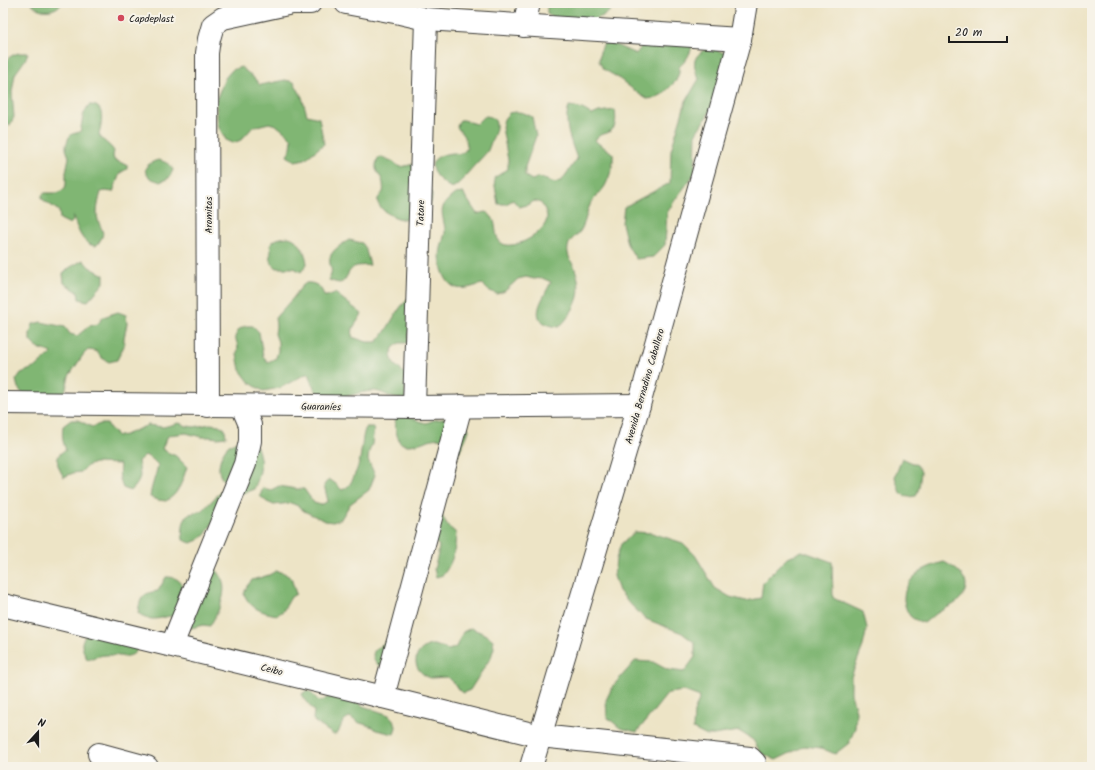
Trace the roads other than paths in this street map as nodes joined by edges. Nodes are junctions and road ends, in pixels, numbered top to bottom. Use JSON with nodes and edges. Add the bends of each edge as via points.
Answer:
{"nodes":[{"id":1,"x":310,"y":3,"type":"edge"},
{"id":2,"x":346,"y":3,"type":"edge"},
{"id":3,"x":529,"y":3,"type":"edge"},
{"id":4,"x":746,"y":3,"type":"edge"},
{"id":5,"x":426,"y":19,"type":"junction"},
{"id":6,"x":524,"y":26,"type":"junction"},
{"id":7,"x":740,"y":39,"type":"junction"},
{"id":8,"x":3,"y":403,"type":"edge"},
{"id":9,"x":639,"y":405,"type":"junction"},
{"id":10,"x":208,"y":406,"type":"junction"},
{"id":11,"x":242,"y":406,"type":"junction"},
{"id":12,"x":462,"y":406,"type":"junction"},
{"id":13,"x":414,"y":407,"type":"junction"},
{"id":14,"x":3,"y":605,"type":"edge"},
{"id":15,"x":172,"y":645,"type":"junction"},
{"id":16,"x":383,"y":697,"type":"junction"},
{"id":17,"x":540,"y":736,"type":"junction"},
{"id":18,"x":110,"y":760,"type":"edge"},
{"id":19,"x":147,"y":767,"type":"edge"},
{"id":20,"x":531,"y":767,"type":"edge"},
{"id":21,"x":754,"y":767,"type":"edge"}],
"edges":[{"from":1,"to":10,"type":"street","name":"Aromitas","via":[[292,3],[224,18],[213,26],[209,38]]},
{"from":2,"to":5,"type":"street"},
{"from":3,"to":6,"type":"street"},
{"from":4,"to":7,"type":"street","name":"Avenida Bernadino Caballero"},
{"from":5,"to":6,"type":"street"},
{"from":5,"to":13,"type":"street","name":"Tatare"},
{"from":6,"to":7,"type":"street"},
{"from":7,"to":9,"type":"street","name":"Avenida Bernadino Caballero"},
{"from":8,"to":10,"type":"street","name":"Guaraníes"},
{"from":9,"to":12,"type":"street","name":"Guaraníes"},
{"from":9,"to":17,"type":"street","name":"Avenida Bernadino Caballero"},
{"from":10,"to":11,"type":"street","name":"Guaraníes"},
{"from":11,"to":13,"type":"street","name":"Guaraníes"},
{"from":11,"to":15,"type":"street","via":[[250,425],[250,441],[245,464]]},
{"from":12,"to":13,"type":"street","name":"Guaraníes"},
{"from":12,"to":16,"type":"street"},
{"from":14,"to":15,"type":"street","name":"Ceibo"},
{"from":15,"to":16,"type":"street","name":"Ceibo"},
{"from":16,"to":17,"type":"street","name":"Ceibo"},
{"from":17,"to":20,"type":"street","name":"Avenida Bernadino Caballero"},
{"from":17,"to":21,"type":"street","name":"Ceibo","via":[[750,758]]},
{"from":18,"to":19,"type":"street"}]}
